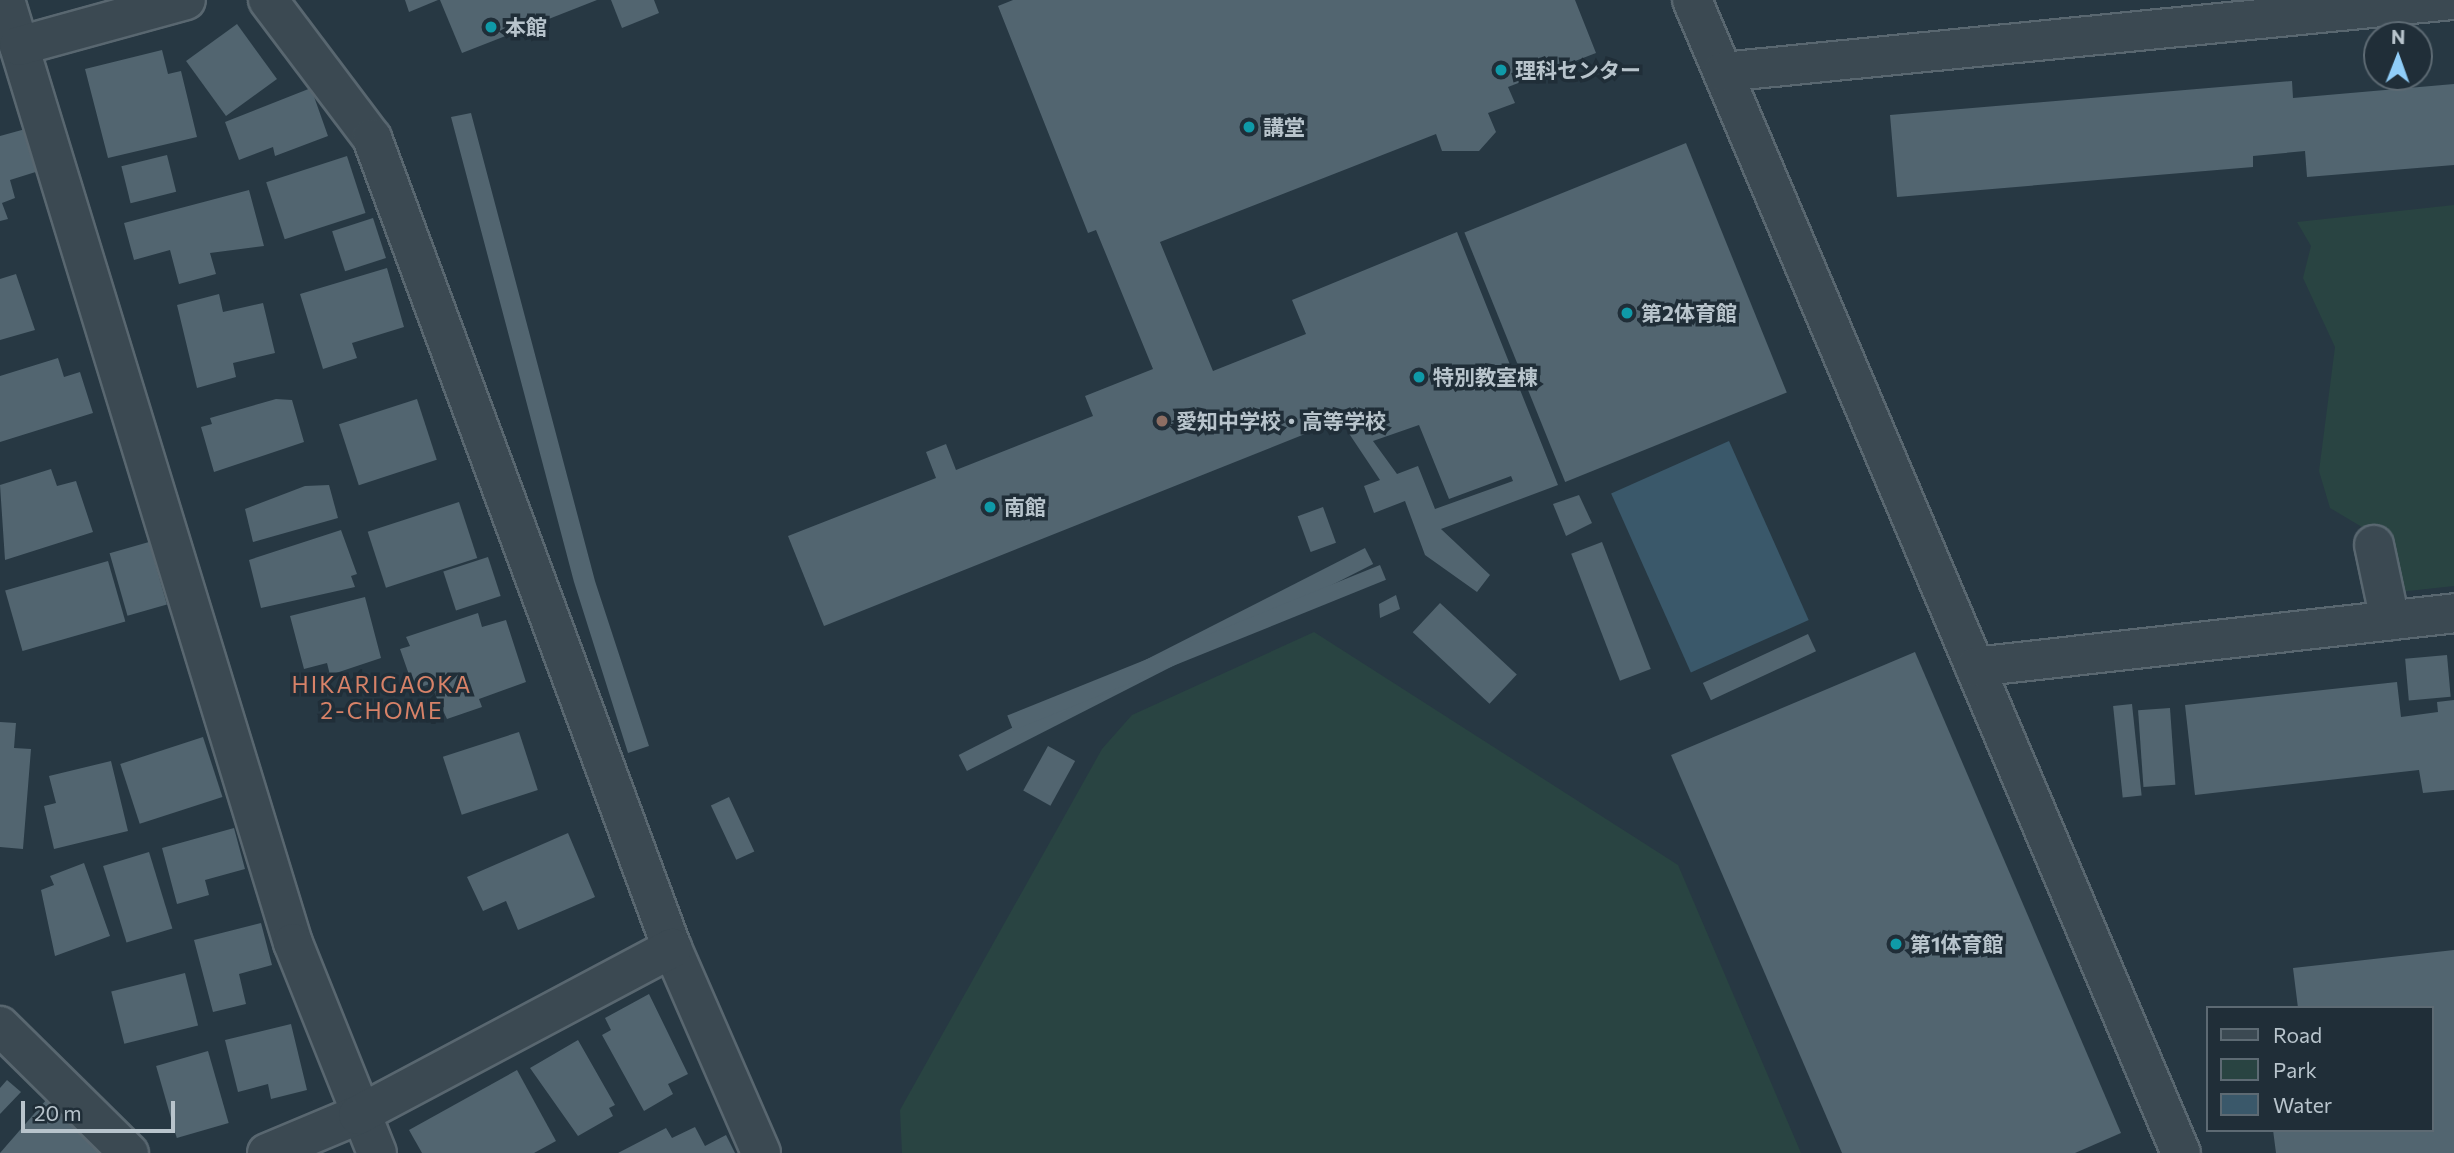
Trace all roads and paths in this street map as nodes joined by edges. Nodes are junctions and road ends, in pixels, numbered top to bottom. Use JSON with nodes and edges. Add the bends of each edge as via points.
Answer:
{"nodes":[{"id":1,"x":5,"y":0,"type":"edge"},
{"id":2,"x":186,"y":0,"type":"edge"},
{"id":3,"x":268,"y":0,"type":"edge"},
{"id":4,"x":1692,"y":0,"type":"edge"},
{"id":5,"x":2452,"y":0,"type":"edge"},
{"id":6,"x":19,"y":46,"type":"junction"},
{"id":7,"x":1723,"y":72,"type":"junction"},
{"id":8,"x":2374,"y":545,"type":"dead end"},
{"id":9,"x":2454,"y":613,"type":"edge"},
{"id":10,"x":2390,"y":620,"type":"junction"},
{"id":11,"x":1975,"y":667,"type":"junction"},
{"id":12,"x":672,"y":948,"type":"junction"},
{"id":13,"x":0,"y":1026,"type":"edge"},
{"id":14,"x":358,"y":1115,"type":"junction"},
{"id":15,"x":129,"y":1153,"type":"edge"},
{"id":16,"x":267,"y":1153,"type":"edge"},
{"id":17,"x":377,"y":1153,"type":"edge"},
{"id":18,"x":761,"y":1153,"type":"edge"},
{"id":19,"x":2181,"y":1153,"type":"edge"}],
"edges":[{"from":1,"to":6,"type":"street"},
{"from":2,"to":6,"type":"street"},
{"from":3,"to":12,"type":"street","via":[[372,138]]},
{"from":4,"to":7,"type":"street"},
{"from":5,"to":7,"type":"street"},
{"from":6,"to":14,"type":"street","via":[[293,943]]},
{"from":7,"to":11,"type":"street"},
{"from":8,"to":10,"type":"street"},
{"from":9,"to":10,"type":"street"},
{"from":10,"to":11,"type":"street"},
{"from":11,"to":19,"type":"street"},
{"from":12,"to":14,"type":"street"},
{"from":12,"to":18,"type":"street"},
{"from":13,"to":15,"type":"street"},
{"from":14,"to":16,"type":"street"},
{"from":14,"to":17,"type":"street"}]}
